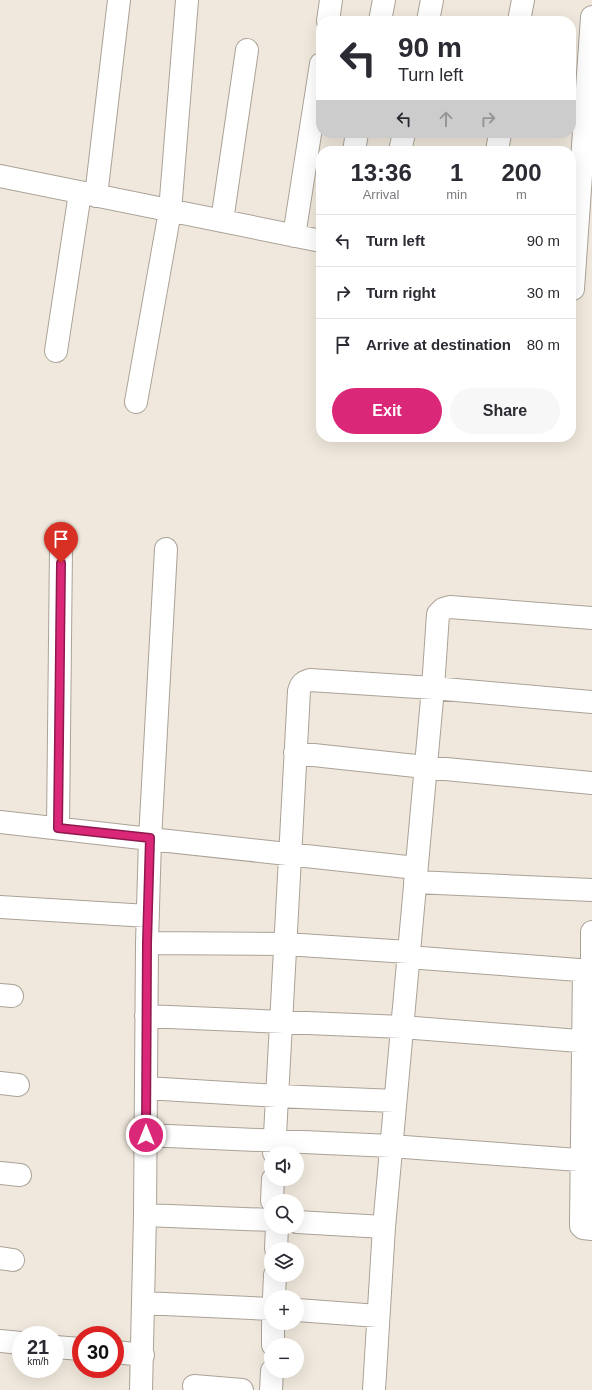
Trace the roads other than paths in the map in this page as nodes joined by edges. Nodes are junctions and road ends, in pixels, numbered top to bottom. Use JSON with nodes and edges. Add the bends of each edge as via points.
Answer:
{"nodes":[{"id":1,"x":118,"y":0,"type":"edge"},
{"id":2,"x":187,"y":0,"type":"edge"},
{"id":3,"x":331,"y":0,"type":"edge"},
{"id":4,"x":384,"y":0,"type":"edge"},
{"id":5,"x":432,"y":0,"type":"edge"},
{"id":6,"x":523,"y":0,"type":"edge"},
{"id":7,"x":329,"y":16,"type":"edge"},
{"id":8,"x":381,"y":16,"type":"edge"},
{"id":9,"x":429,"y":16,"type":"edge"},
{"id":10,"x":520,"y":16,"type":"edge"},
{"id":11,"x":592,"y":17,"type":"edge"},
{"id":12,"x":247,"y":50,"type":"dead end"},
{"id":13,"x":316,"y":96,"type":"edge"},
{"id":14,"x":0,"y":176,"type":"edge"},
{"id":15,"x":88,"y":194,"type":"junction"},
{"id":16,"x":170,"y":211,"type":"junction"},
{"id":17,"x":222,"y":221,"type":"junction"},
{"id":18,"x":294,"y":236,"type":"junction"},
{"id":19,"x":316,"y":240,"type":"edge"},
{"id":20,"x":579,"y":290,"type":"edge"},
{"id":21,"x":56,"y":351,"type":"dead end"},
{"id":22,"x":136,"y":402,"type":"dead end"},
{"id":23,"x":61,"y":547,"type":"dead end"},
{"id":24,"x":166,"y":549,"type":"dead end"},
{"id":25,"x":592,"y":618,"type":"edge"},
{"id":26,"x":433,"y":688,"type":"junction"},
{"id":27,"x":592,"y":702,"type":"edge"},
{"id":28,"x":295,"y":753,"type":"junction"},
{"id":29,"x":425,"y":767,"type":"junction"},
{"id":30,"x":592,"y":783,"type":"edge"},
{"id":31,"x":0,"y":822,"type":"edge"},
{"id":32,"x":58,"y":828,"type":"junction"},
{"id":33,"x":150,"y":838,"type":"junction"},
{"id":34,"x":290,"y":853,"type":"junction"},
{"id":35,"x":416,"y":875,"type":"junction"},
{"id":36,"x":592,"y":890,"type":"edge"},
{"id":37,"x":0,"y":906,"type":"edge"},
{"id":38,"x":148,"y":916,"type":"junction"},
{"id":39,"x":592,"y":932,"type":"edge"},
{"id":40,"x":147,"y":943,"type":"junction"},
{"id":41,"x":285,"y":944,"type":"junction"},
{"id":42,"x":408,"y":955,"type":"junction"},
{"id":43,"x":589,"y":970,"type":"edge"},
{"id":44,"x":146,"y":1016,"type":"junction"},
{"id":45,"x":281,"y":1022,"type":"junction"},
{"id":46,"x":402,"y":1027,"type":"junction"},
{"id":47,"x":588,"y":1042,"type":"edge"},
{"id":48,"x":146,"y":1088,"type":"junction"},
{"id":49,"x":278,"y":1096,"type":"junction"},
{"id":50,"x":395,"y":1101,"type":"junction"},
{"id":51,"x":146,"y":1135,"type":"junction"},
{"id":52,"x":275,"y":1146,"type":"edge"},
{"id":53,"x":304,"y":1146,"type":"edge"},
{"id":54,"x":391,"y":1146,"type":"junction"},
{"id":55,"x":586,"y":1161,"type":"edge"},
{"id":56,"x":145,"y":1215,"type":"junction"},
{"id":57,"x":264,"y":1220,"type":"edge"},
{"id":58,"x":304,"y":1222,"type":"edge"},
{"id":59,"x":384,"y":1227,"type":"junction"},
{"id":60,"x":592,"y":1228,"type":"edge"},
{"id":61,"x":143,"y":1303,"type":"junction"},
{"id":62,"x":264,"y":1309,"type":"edge"},
{"id":63,"x":304,"y":1311,"type":"edge"},
{"id":64,"x":378,"y":1316,"type":"junction"},
{"id":65,"x":0,"y":1341,"type":"edge"},
{"id":66,"x":12,"y":1342,"type":"edge"},
{"id":67,"x":124,"y":1353,"type":"edge"},
{"id":68,"x":143,"y":1355,"type":"junction"},
{"id":69,"x":272,"y":1378,"type":"edge"},
{"id":70,"x":194,"y":1386,"type":"dead end"},
{"id":71,"x":141,"y":1390,"type":"edge"},
{"id":72,"x":242,"y":1390,"type":"edge"},
{"id":73,"x":271,"y":1390,"type":"edge"},
{"id":74,"x":374,"y":1390,"type":"edge"}],
"edges":[{"from":1,"to":15,"type":"street"},
{"from":2,"to":16,"type":"street"},
{"from":3,"to":7,"type":"street"},
{"from":4,"to":8,"type":"street"},
{"from":5,"to":9,"type":"street"},
{"from":6,"to":10,"type":"street"},
{"from":11,"to":20,"type":"street"},
{"from":12,"to":17,"type":"street"},
{"from":13,"to":18,"type":"street"},
{"from":14,"to":15,"type":"street"},
{"from":15,"to":16,"type":"street"},
{"from":15,"to":21,"type":"street"},
{"from":16,"to":17,"type":"street"},
{"from":16,"to":22,"type":"street"},
{"from":17,"to":18,"type":"street"},
{"from":18,"to":19,"type":"street"},
{"from":23,"to":32,"type":"street"},
{"from":24,"to":33,"type":"street"},
{"from":25,"to":26,"type":"street","via":[[450,607],[443,609],[438,614]]},
{"from":26,"to":27,"type":"street"},
{"from":26,"to":28,"type":"street","via":[[310,680],[304,682],[299,691]]},
{"from":26,"to":29,"type":"street"},
{"from":28,"to":29,"type":"street"},
{"from":28,"to":34,"type":"street"},
{"from":29,"to":30,"type":"street"},
{"from":29,"to":35,"type":"street"},
{"from":31,"to":32,"type":"street"},
{"from":32,"to":33,"type":"street"},
{"from":33,"to":34,"type":"street"},
{"from":33,"to":38,"type":"street"},
{"from":34,"to":35,"type":"street"},
{"from":34,"to":41,"type":"street"},
{"from":35,"to":36,"type":"street"},
{"from":35,"to":42,"type":"street"},
{"from":37,"to":38,"type":"street"},
{"from":38,"to":40,"type":"street"},
{"from":39,"to":43,"type":"street"},
{"from":40,"to":41,"type":"street"},
{"from":40,"to":44,"type":"street"},
{"from":41,"to":42,"type":"street"},
{"from":41,"to":45,"type":"street"},
{"from":42,"to":43,"type":"street"},
{"from":42,"to":46,"type":"street"},
{"from":43,"to":47,"type":"street"},
{"from":44,"to":45,"type":"street"},
{"from":44,"to":48,"type":"street"},
{"from":45,"to":46,"type":"street"},
{"from":45,"to":49,"type":"street"},
{"from":46,"to":47,"type":"street"},
{"from":46,"to":50,"type":"street"},
{"from":47,"to":55,"type":"street"},
{"from":48,"to":49,"type":"street"},
{"from":48,"to":51,"type":"street"},
{"from":49,"to":50,"type":"street"},
{"from":49,"to":52,"type":"street"},
{"from":50,"to":54,"type":"street"},
{"from":51,"to":52,"type":"street"},
{"from":51,"to":56,"type":"street"},
{"from":53,"to":54,"type":"street"},
{"from":54,"to":55,"type":"street"},
{"from":54,"to":59,"type":"street"},
{"from":55,"to":60,"type":"street","via":[[581,1226]]},
{"from":56,"to":57,"type":"street"},
{"from":56,"to":61,"type":"street"},
{"from":58,"to":59,"type":"street"},
{"from":59,"to":64,"type":"street"},
{"from":61,"to":62,"type":"street"},
{"from":61,"to":68,"type":"street"},
{"from":63,"to":64,"type":"street"},
{"from":64,"to":74,"type":"street"},
{"from":65,"to":66,"type":"street"},
{"from":67,"to":68,"type":"street"},
{"from":68,"to":71,"type":"street"},
{"from":69,"to":73,"type":"street"},
{"from":70,"to":72,"type":"street"}]}
